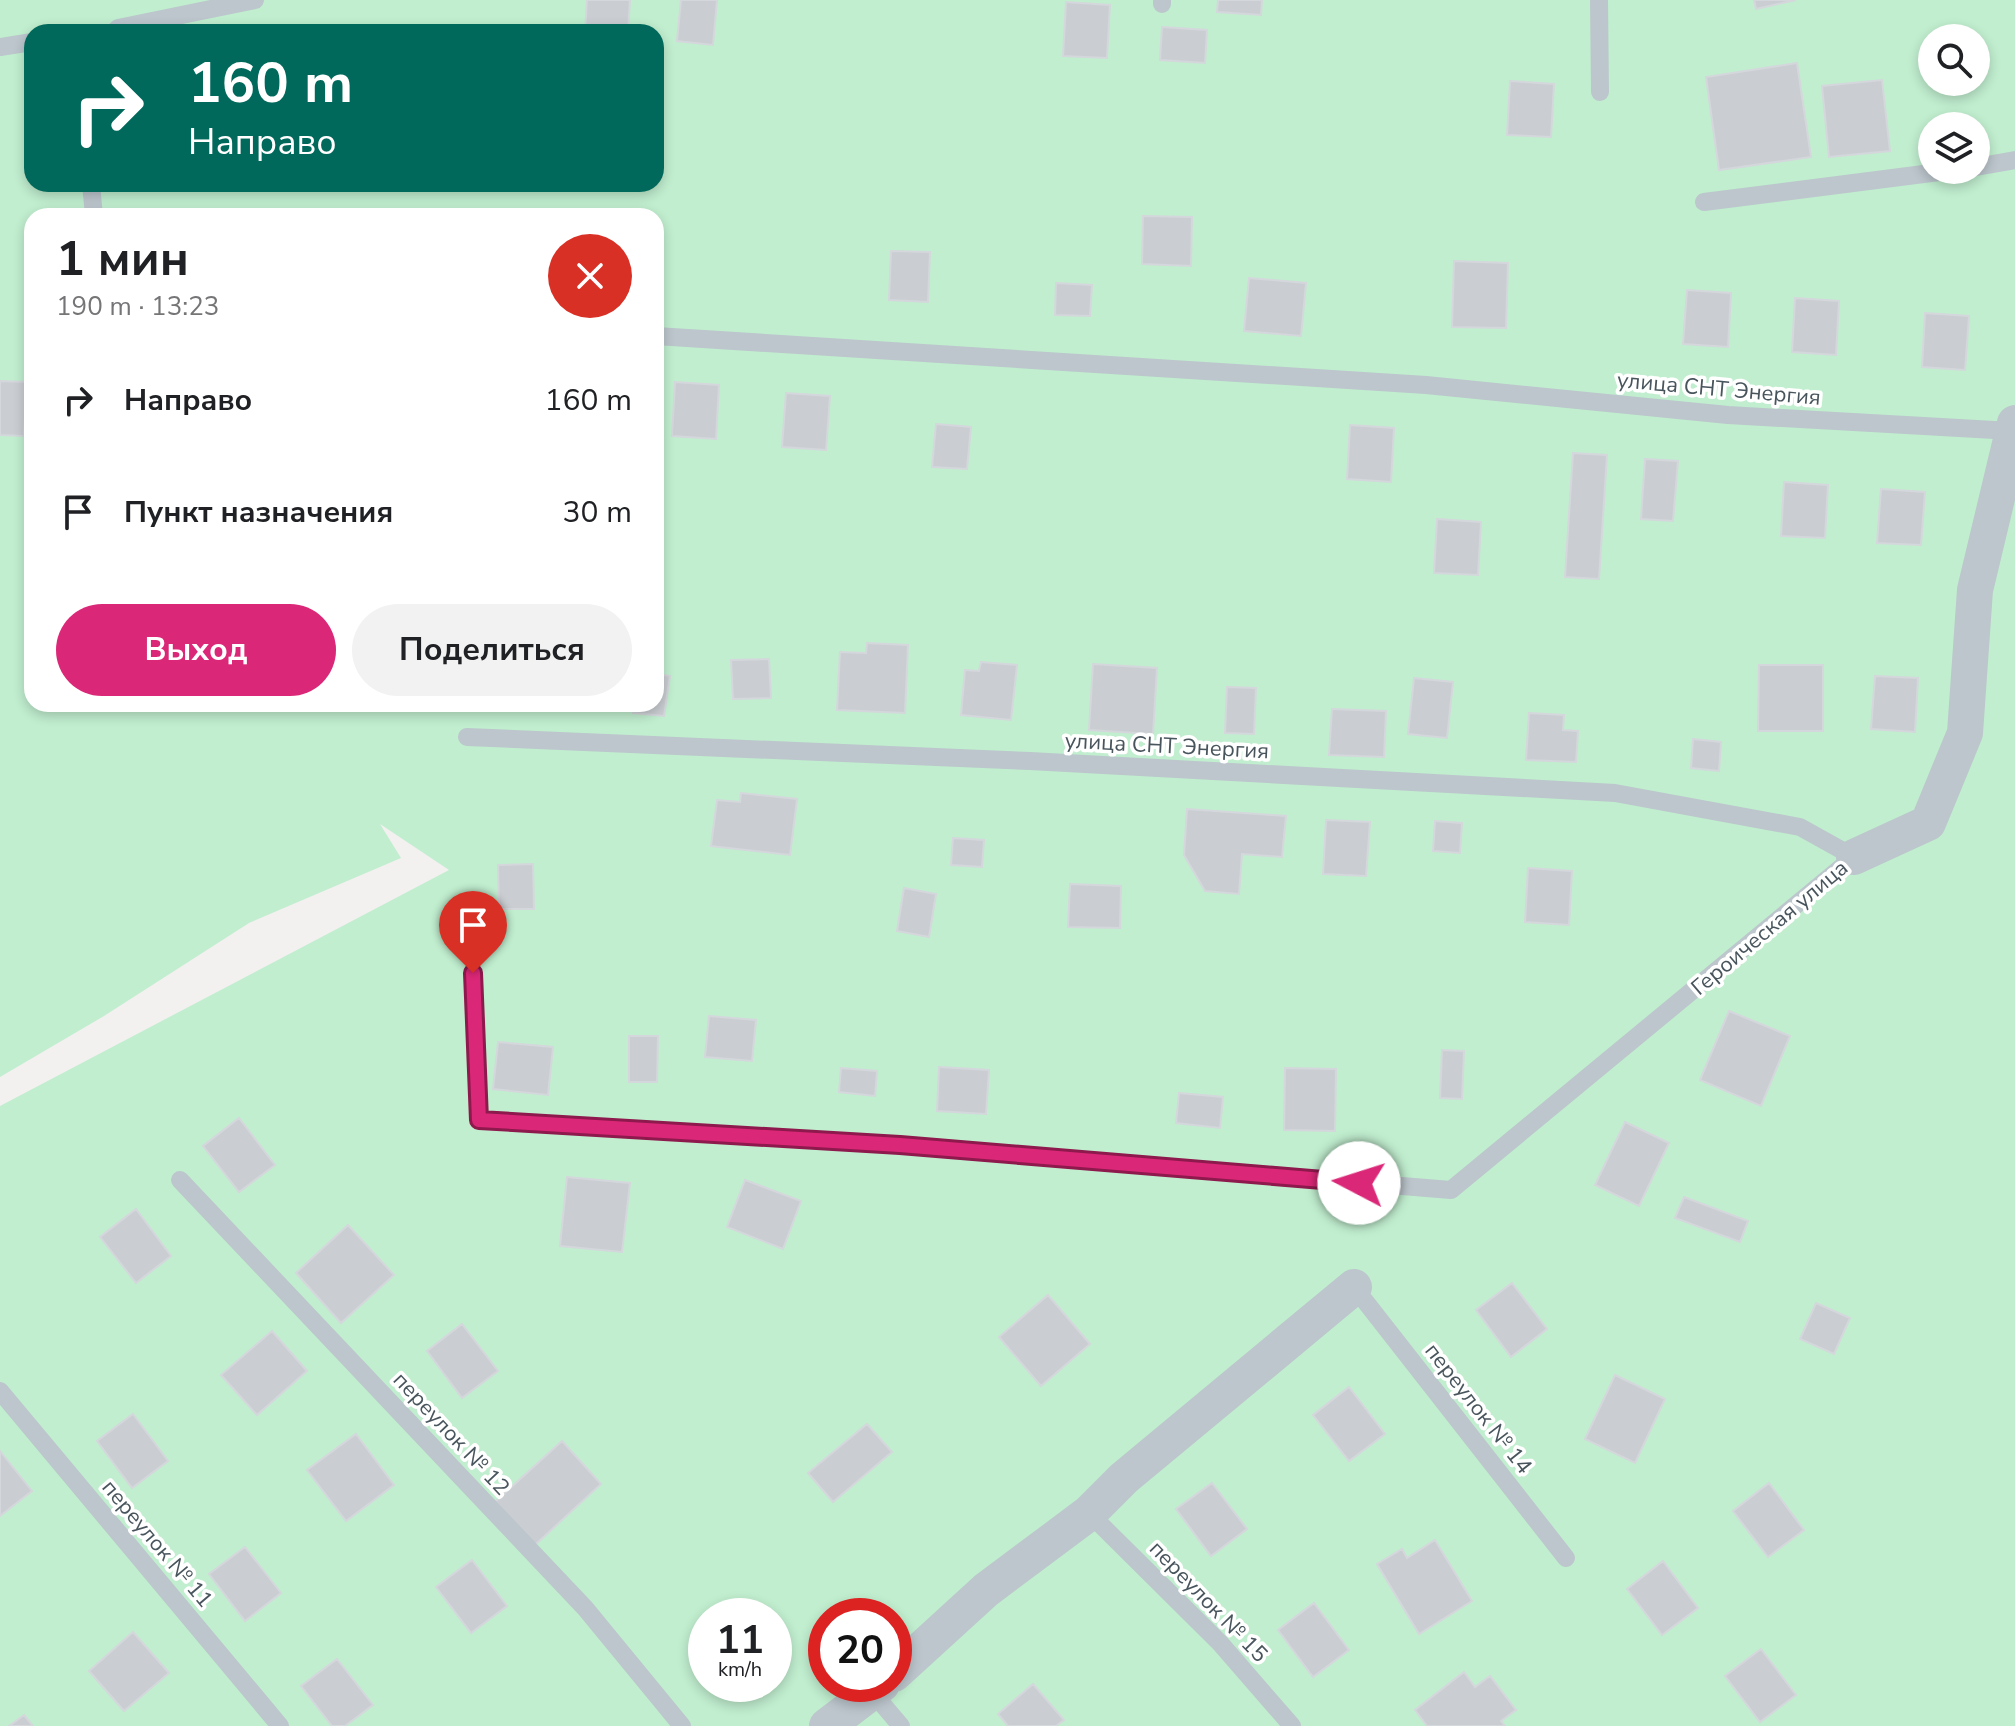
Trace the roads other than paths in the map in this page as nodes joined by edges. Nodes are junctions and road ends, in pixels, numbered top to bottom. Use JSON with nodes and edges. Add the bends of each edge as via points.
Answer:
{"nodes":[{"id":1,"x":255,"y":0,"type":"edge"},
{"id":2,"x":1599,"y":0,"type":"edge"},
{"id":3,"x":144,"y":24,"type":"edge"},
{"id":4,"x":24,"y":43,"type":"edge"},
{"id":5,"x":0,"y":47,"type":"edge"},
{"id":6,"x":1600,"y":92,"type":"dead end"},
{"id":7,"x":2015,"y":160,"type":"edge"},
{"id":8,"x":1990,"y":164,"type":"edge"},
{"id":9,"x":1918,"y":175,"type":"edge"},
{"id":10,"x":1704,"y":202,"type":"dead end"},
{"id":11,"x":664,"y":337,"type":"edge"},
{"id":12,"x":2013,"y":427,"type":"edge"},
{"id":13,"x":467,"y":737,"type":"dead end"},
{"id":14,"x":1854,"y":857,"type":"junction"},
{"id":15,"x":473,"y":973,"type":"dead end"},
{"id":16,"x":180,"y":1180,"type":"dead end"},
{"id":17,"x":1354,"y":1287,"type":"joint"},
{"id":18,"x":0,"y":1391,"type":"edge"},
{"id":19,"x":1089,"y":1513,"type":"junction"},
{"id":20,"x":1566,"y":1558,"type":"dead end"},
{"id":21,"x":912,"y":1657,"type":"edge"},
{"id":22,"x":858,"y":1702,"type":"edge"},
{"id":23,"x":891,"y":1702,"type":"edge"},
{"id":24,"x":280,"y":1726,"type":"edge"},
{"id":25,"x":682,"y":1726,"type":"edge"},
{"id":26,"x":827,"y":1726,"type":"edge"},
{"id":27,"x":901,"y":1726,"type":"edge"},
{"id":28,"x":1292,"y":1726,"type":"edge"}],
"edges":[{"from":1,"to":3,"type":"lane"},
{"from":2,"to":6,"type":"lane"},
{"from":4,"to":5,"type":"lane"},
{"from":7,"to":8,"type":"lane"},
{"from":9,"to":10,"type":"lane"},
{"from":11,"to":12,"type":"lane","name":"улица СНТ Энергия","via":[[1426,385],[1728,415]]},
{"from":12,"to":14,"type":"street","name":"Героическая улица","via":[[1975,590],[1965,733],[1928,823]]},
{"from":13,"to":14,"type":"lane","name":"улица СНТ Энергия","via":[[1615,793],[1800,827]]},
{"from":14,"to":15,"type":"lane","name":"Героическая улица","via":[[1451,1190],[900,1145],[479,1120]]},
{"from":16,"to":25,"type":"lane","name":"переулок № 12","via":[[585,1608]]},
{"from":17,"to":19,"type":"street"},
{"from":17,"to":20,"type":"lane","name":"переулок № 14"},
{"from":18,"to":24,"type":"lane","name":"переулок № 11"},
{"from":19,"to":21,"type":"street","via":[[986,1590]]},
{"from":19,"to":28,"type":"lane","name":"переулок № 15","via":[[1220,1643]]},
{"from":22,"to":26,"type":"street"},
{"from":23,"to":27,"type":"lane"}]}
